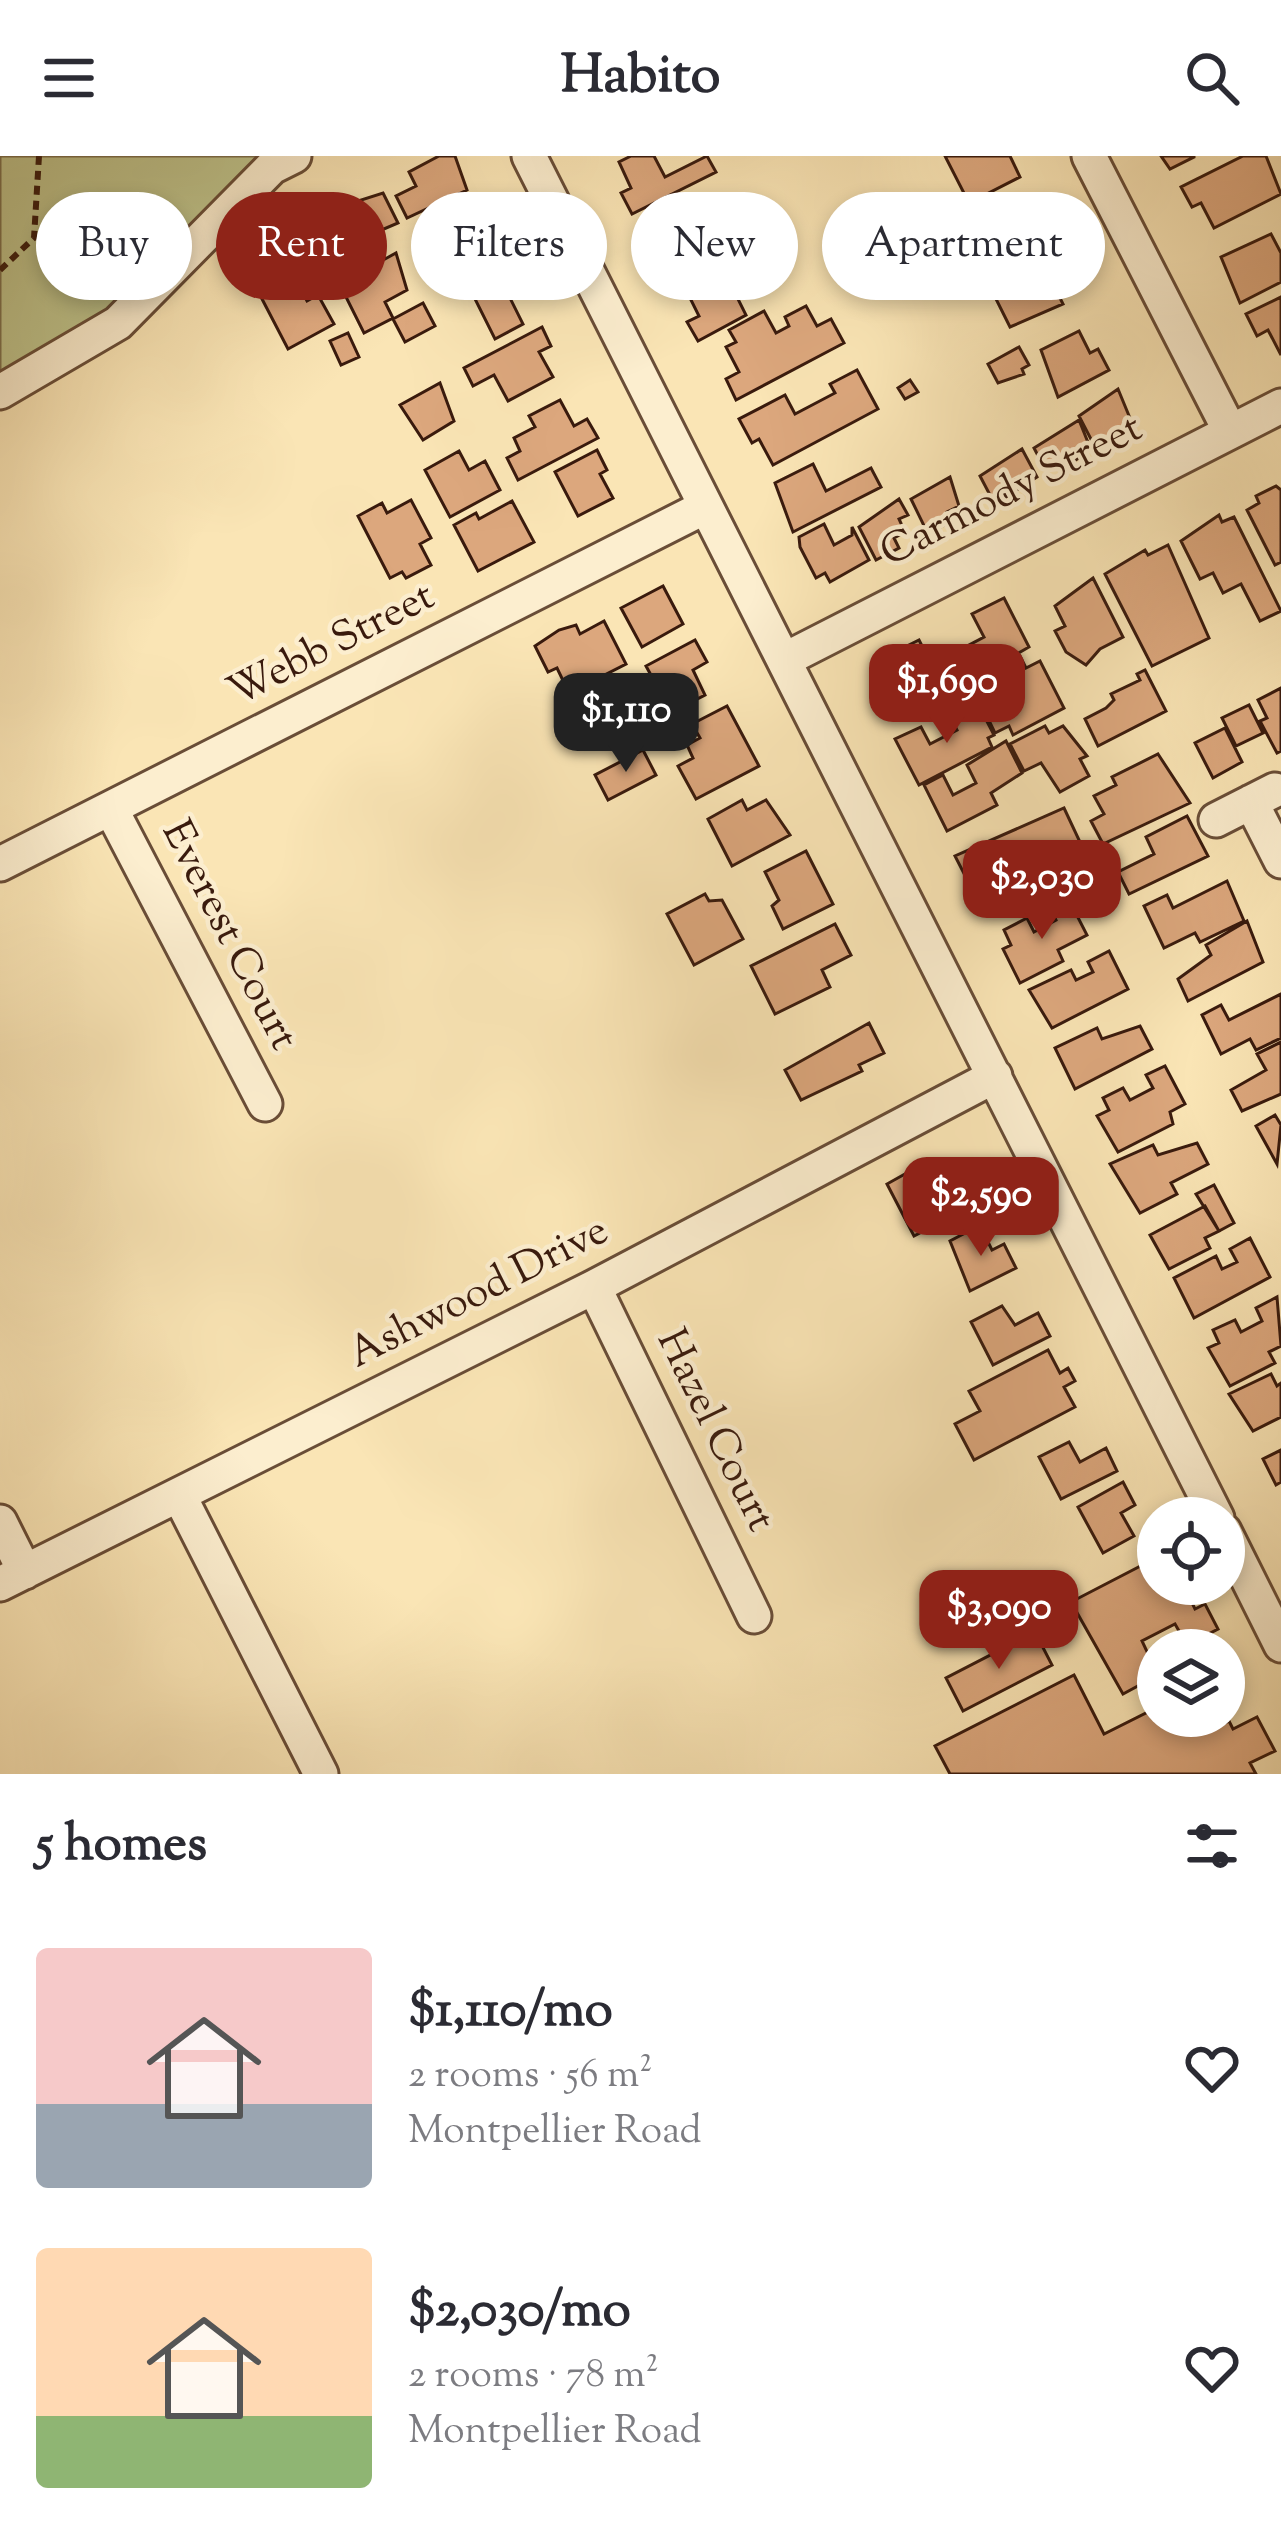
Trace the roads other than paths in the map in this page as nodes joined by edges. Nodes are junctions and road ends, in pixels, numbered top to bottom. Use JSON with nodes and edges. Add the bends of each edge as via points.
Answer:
{"nodes":[{"id":1,"x":295,"y":156,"type":"edge"},
{"id":2,"x":529,"y":156,"type":"edge"},
{"id":3,"x":1089,"y":156,"type":"edge"},
{"id":4,"x":0,"y":392,"type":"edge"},
{"id":5,"x":1281,"y":406,"type":"edge"},
{"id":6,"x":1230,"y":431,"type":"junction"},
{"id":7,"x":704,"y":506,"type":"junction"},
{"id":8,"x":784,"y":660,"type":"junction"},
{"id":9,"x":112,"y":809,"type":"junction"},
{"id":10,"x":1216,"y":820,"type":"dead end"},
{"id":11,"x":1281,"y":861,"type":"edge"},
{"id":12,"x":0,"y":864,"type":"edge"},
{"id":13,"x":995,"y":1076,"type":"junction"},
{"id":14,"x":265,"y":1104,"type":"dead end"},
{"id":15,"x":594,"y":1287,"type":"junction"},
{"id":16,"x":179,"y":1495,"type":"junction"},
{"id":17,"x":1206,"y":1497,"type":"edge"},
{"id":18,"x":0,"y":1522,"type":"edge"},
{"id":19,"x":1245,"y":1571,"type":"edge"},
{"id":20,"x":13,"y":1578,"type":"edge"},
{"id":21,"x":754,"y":1616,"type":"dead end"},
{"id":22,"x":1280,"y":1638,"type":"edge"},
{"id":23,"x":321,"y":1774,"type":"edge"}],
"edges":[{"from":1,"to":4,"type":"street","via":[[272,167],[118,322]]},
{"from":2,"to":7,"type":"street"},
{"from":3,"to":6,"type":"street"},
{"from":5,"to":6,"type":"street","name":"Carmody Street"},
{"from":6,"to":8,"type":"street","name":"Carmody Street"},
{"from":7,"to":8,"type":"street"},
{"from":7,"to":9,"type":"street","name":"Webb Street"},
{"from":8,"to":13,"type":"street"},
{"from":9,"to":12,"type":"street","name":"Webb Street"},
{"from":9,"to":14,"type":"street","name":"Everest Court"},
{"from":10,"to":11,"type":"street","via":[[1263,796]]},
{"from":13,"to":15,"type":"street","name":"Ashwood Drive"},
{"from":13,"to":17,"type":"street"},
{"from":15,"to":16,"type":"street","name":"Ashwood Drive"},
{"from":15,"to":21,"type":"street","name":"Hazel Court"},
{"from":16,"to":20,"type":"street","name":"Ashwood Drive"},
{"from":16,"to":23,"type":"street"},
{"from":18,"to":20,"type":"street"},
{"from":19,"to":22,"type":"street"}]}
